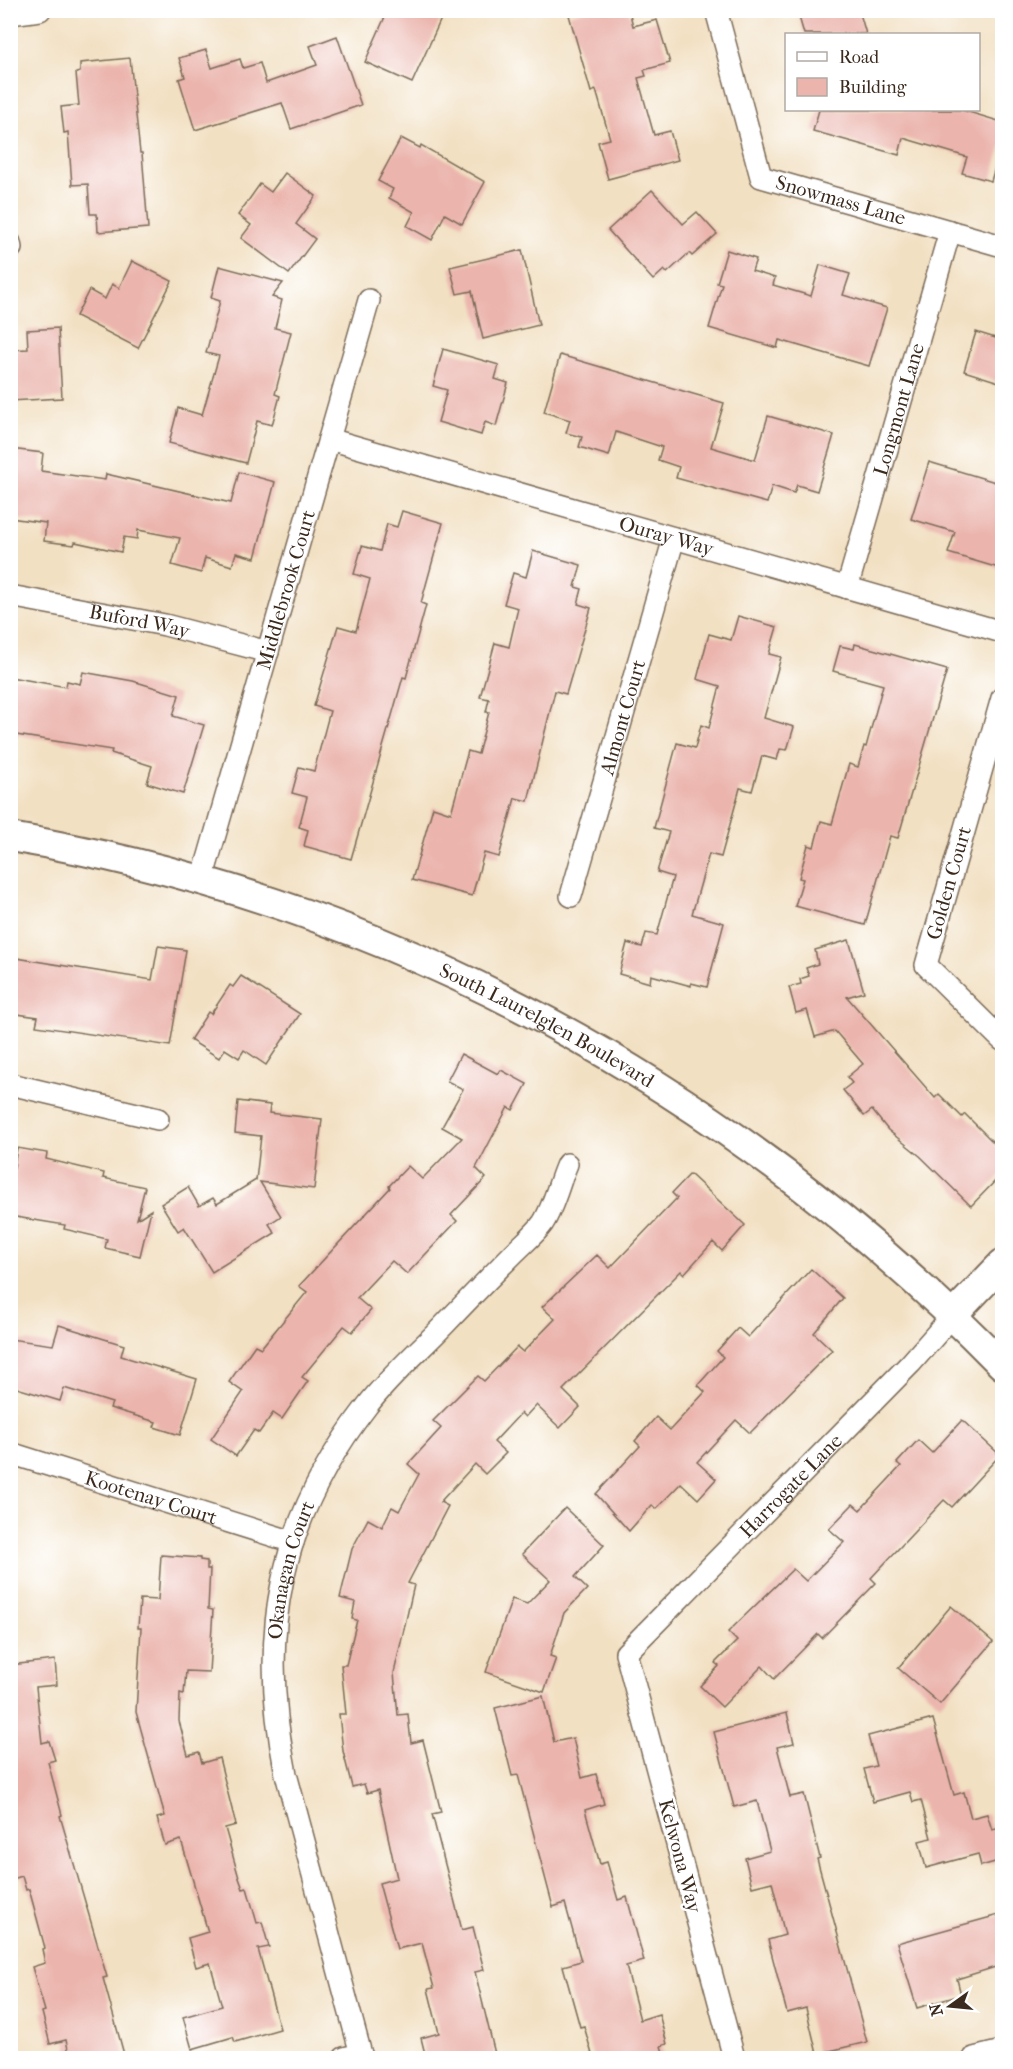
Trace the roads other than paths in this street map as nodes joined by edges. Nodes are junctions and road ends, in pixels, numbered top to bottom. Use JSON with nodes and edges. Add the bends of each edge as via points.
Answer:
{"nodes":[{"id":1,"x":40,"y":10,"type":"edge"},
{"id":2,"x":716,"y":10,"type":"edge"},
{"id":3,"x":10,"y":14,"type":"edge"},
{"id":4,"x":950,"y":231,"type":"junction"},
{"id":5,"x":10,"y":243,"type":"edge"},
{"id":6,"x":1002,"y":246,"type":"edge"},
{"id":7,"x":11,"y":248,"type":"edge"},
{"id":8,"x":369,"y":300,"type":"dead end"},
{"id":9,"x":329,"y":439,"type":"junction"},
{"id":10,"x":675,"y":538,"type":"junction"},
{"id":11,"x":847,"y":588,"type":"junction"},
{"id":12,"x":10,"y":596,"type":"edge"},
{"id":13,"x":1002,"y":632,"type":"edge"},
{"id":14,"x":268,"y":652,"type":"junction"},
{"id":15,"x":1002,"y":698,"type":"edge"},
{"id":16,"x":10,"y":837,"type":"edge"},
{"id":17,"x":202,"y":880,"type":"junction"},
{"id":18,"x":571,"y":896,"type":"dead end"},
{"id":19,"x":1002,"y":1040,"type":"edge"},
{"id":20,"x":10,"y":1084,"type":"edge"},
{"id":21,"x":158,"y":1119,"type":"dead end"},
{"id":22,"x":567,"y":1164,"type":"dead end"},
{"id":23,"x":1002,"y":1264,"type":"edge"},
{"id":24,"x":953,"y":1315,"type":"junction"},
{"id":25,"x":1002,"y":1365,"type":"edge"},
{"id":26,"x":10,"y":1453,"type":"edge"},
{"id":27,"x":292,"y":1542,"type":"junction"},
{"id":28,"x":626,"y":1653,"type":"joint"},
{"id":29,"x":1002,"y":2051,"type":"edge"},
{"id":30,"x":356,"y":2057,"type":"edge"},
{"id":31,"x":734,"y":2058,"type":"edge"},
{"id":32,"x":974,"y":2058,"type":"edge"}],
"edges":[{"from":1,"to":3,"type":"street"},
{"from":2,"to":4,"type":"street","name":"Snowmass Lane","via":[[761,177]]},
{"from":4,"to":6,"type":"street"},
{"from":4,"to":11,"type":"street","name":"Longmont Lane"},
{"from":5,"to":7,"type":"street"},
{"from":8,"to":9,"type":"street","name":"Middlebrook Court"},
{"from":9,"to":10,"type":"street","name":"Ouray Way"},
{"from":9,"to":14,"type":"street","name":"Middlebrook Court"},
{"from":10,"to":11,"type":"street","name":"Ouray Way"},
{"from":10,"to":18,"type":"street","name":"Almont Court"},
{"from":11,"to":13,"type":"street","name":"Ouray Way"},
{"from":12,"to":14,"type":"street","name":"Buford Way","via":[[165,625]]},
{"from":14,"to":17,"type":"street","name":"Middlebrook Court"},
{"from":15,"to":19,"type":"street","name":"Golden Court","via":[[926,965]]},
{"from":16,"to":17,"type":"street","name":"South Laurelglen Boulevard"},
{"from":17,"to":24,"type":"street","name":"South Laurelglen Boulevard","via":[[392,946],[551,1021],[711,1118],[787,1173],[861,1231]]},
{"from":20,"to":21,"type":"street"},
{"from":22,"to":27,"type":"street","name":"Okanagan Court","via":[[543,1223],[368,1404],[334,1450]]},
{"from":23,"to":24,"type":"street"},
{"from":24,"to":25,"type":"street","name":"South Laurelglen Boulevard"},
{"from":24,"to":28,"type":"street","name":"Harrogate Lane","via":[[911,1364]]},
{"from":26,"to":27,"type":"street","name":"Kootenay Court"},
{"from":27,"to":30,"type":"street","name":"Okanagan Court","via":[[274,1631],[278,1732]]},
{"from":28,"to":31,"type":"street","name":"Kelwona Way"},
{"from":29,"to":32,"type":"street"}]}
